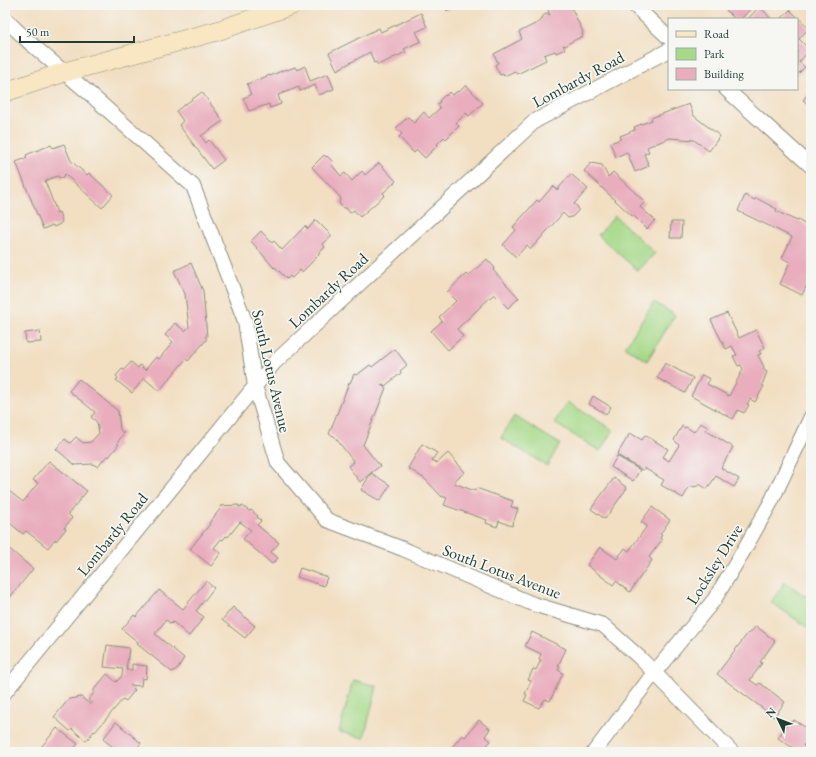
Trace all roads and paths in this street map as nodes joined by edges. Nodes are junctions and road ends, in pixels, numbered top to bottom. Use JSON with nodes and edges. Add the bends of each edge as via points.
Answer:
{"nodes":[{"id":1,"x":292,"y":5,"type":"edge"},
{"id":2,"x":634,"y":5,"type":"edge"},
{"id":3,"x":5,"y":19,"type":"edge"},
{"id":4,"x":668,"y":37,"type":"edge"},
{"id":5,"x":668,"y":51,"type":"edge"},
{"id":6,"x":65,"y":72,"type":"junction"},
{"id":7,"x":727,"y":90,"type":"edge"},
{"id":8,"x":5,"y":92,"type":"edge"},
{"id":9,"x":811,"y":166,"type":"edge"},
{"id":10,"x":255,"y":386,"type":"junction"},
{"id":11,"x":811,"y":417,"type":"edge"},
{"id":12,"x":654,"y":673,"type":"junction"},
{"id":13,"x":5,"y":692,"type":"edge"},
{"id":14,"x":594,"y":752,"type":"edge"},
{"id":15,"x":732,"y":752,"type":"edge"}],
"edges":[{"from":1,"to":6,"type":"street","via":[[217,30]]},
{"from":2,"to":4,"type":"street"},
{"from":3,"to":6,"type":"street","name":"South Lotus Avenue"},
{"from":5,"to":10,"type":"street","name":"Lombardy Road","via":[[535,121],[274,363]]},
{"from":6,"to":8,"type":"street"},
{"from":6,"to":10,"type":"street","name":"South Lotus Avenue","via":[[193,186],[245,322]]},
{"from":7,"to":9,"type":"street"},
{"from":10,"to":12,"type":"street","name":"South Lotus Avenue","via":[[278,463],[327,520],[533,604],[603,624]]},
{"from":10,"to":13,"type":"street","name":"Lombardy Road"},
{"from":11,"to":12,"type":"street","name":"Locksley Drive","via":[[771,502],[714,600]]},
{"from":12,"to":14,"type":"street","name":"Locksley Drive"},
{"from":12,"to":15,"type":"street","name":"South Lotus Avenue"}]}
